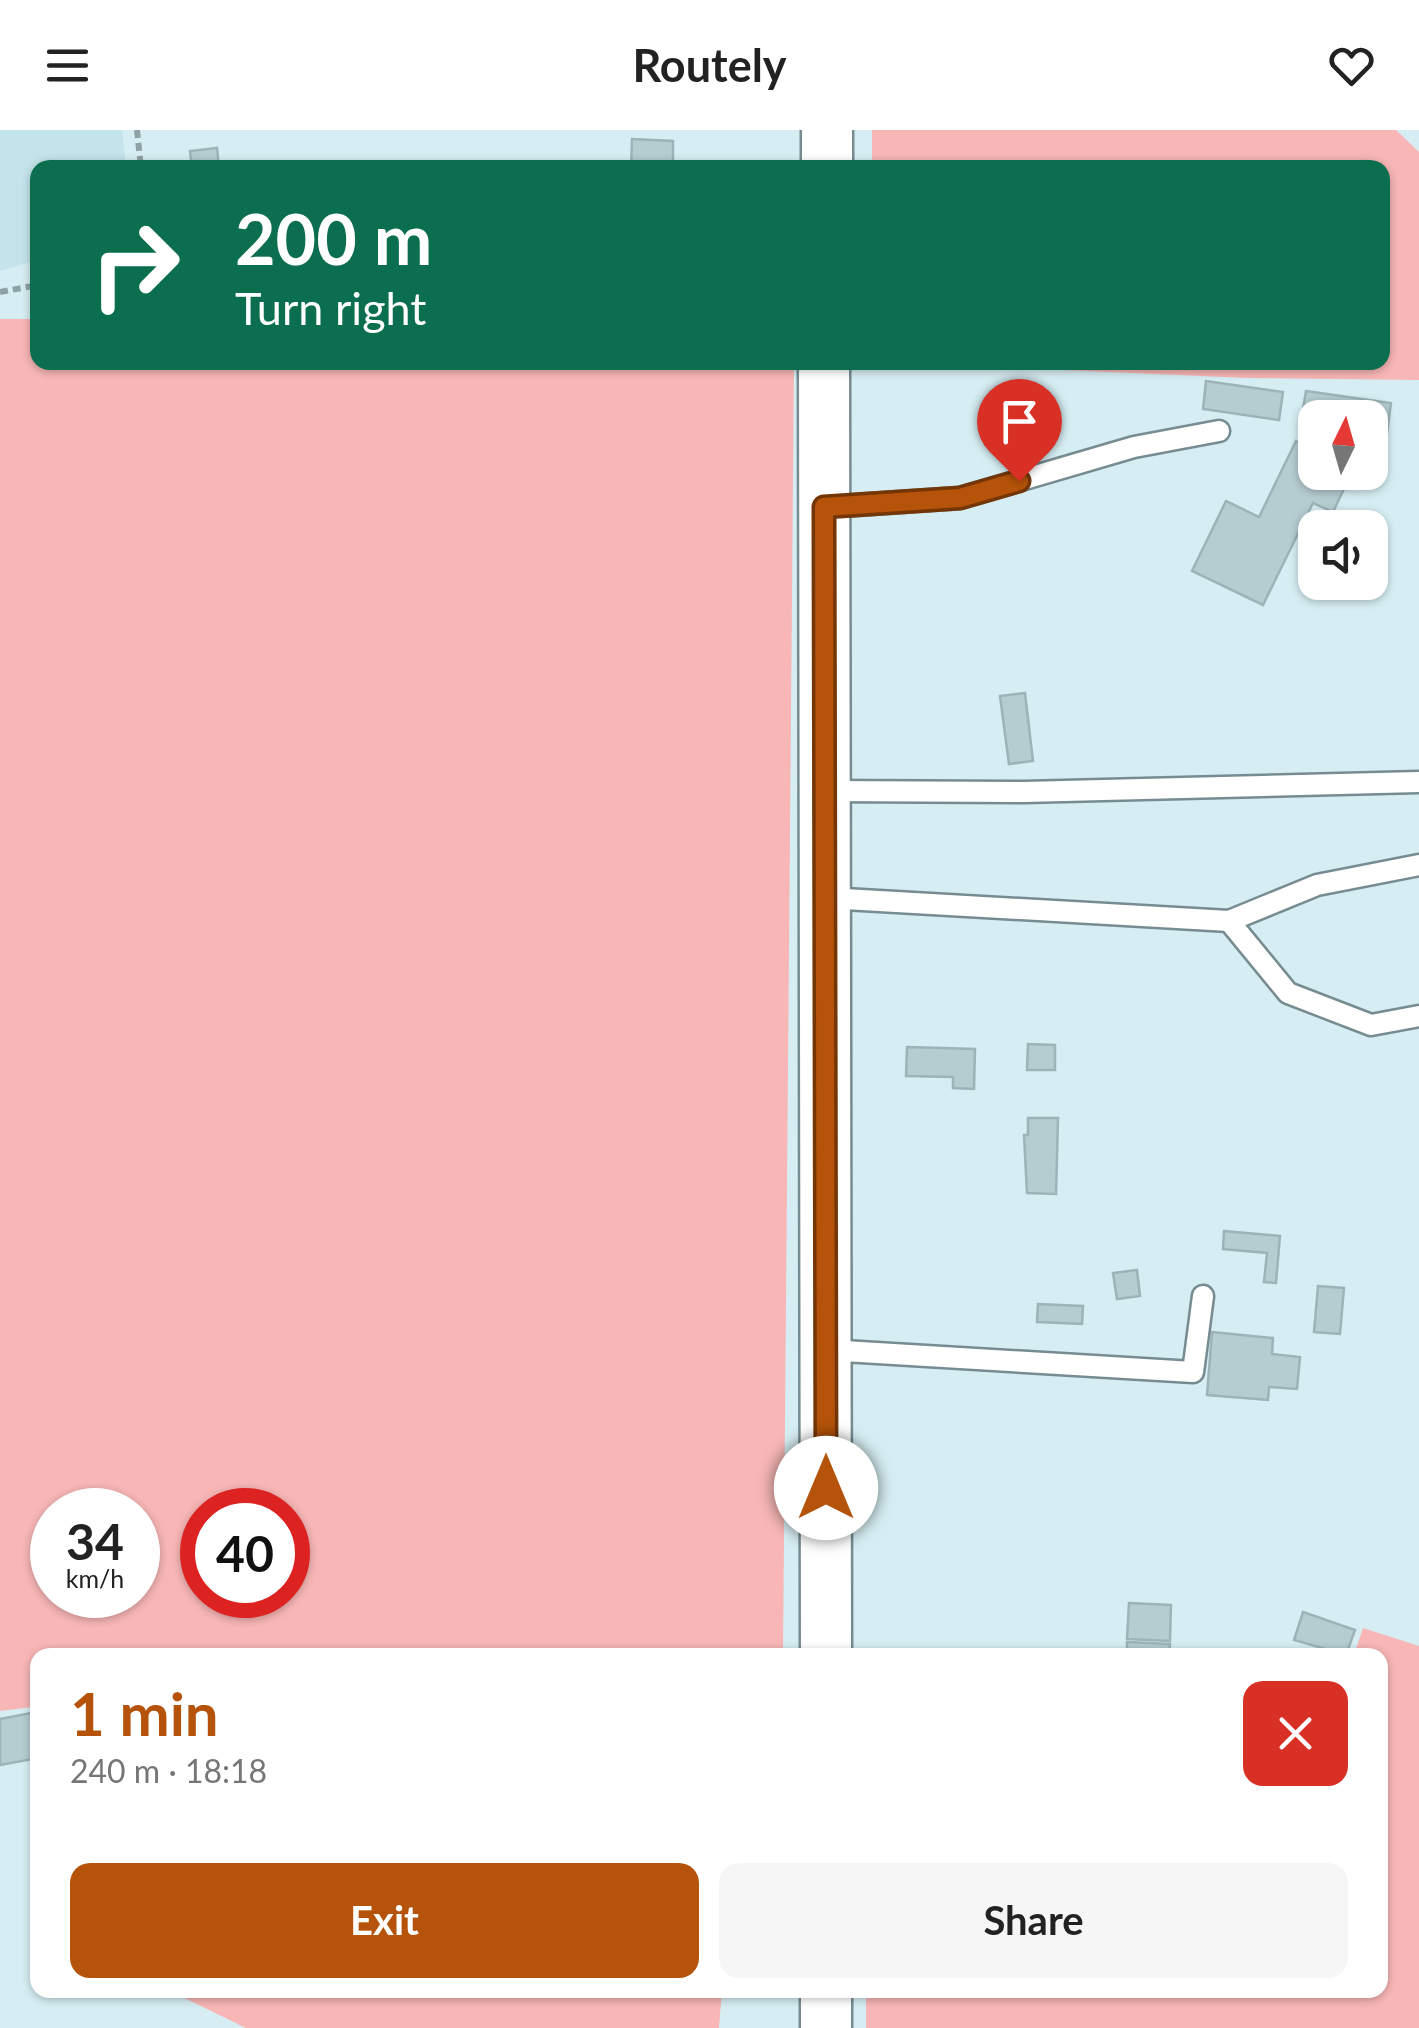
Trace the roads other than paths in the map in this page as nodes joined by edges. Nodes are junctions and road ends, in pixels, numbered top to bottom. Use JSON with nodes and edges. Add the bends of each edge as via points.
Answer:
{"nodes":[{"id":1,"x":827,"y":130,"type":"edge"},
{"id":2,"x":827,"y":160,"type":"edge"},
{"id":3,"x":824,"y":370,"type":"edge"},
{"id":4,"x":1219,"y":432,"type":"dead end"},
{"id":5,"x":824,"y":507,"type":"junction"},
{"id":6,"x":1419,"y":782,"type":"edge"},
{"id":7,"x":824,"y":791,"type":"junction"},
{"id":8,"x":1419,"y":865,"type":"edge"},
{"id":9,"x":824,"y":898,"type":"junction"},
{"id":10,"x":1229,"y":921,"type":"junction"},
{"id":11,"x":1419,"y":1016,"type":"edge"},
{"id":12,"x":1203,"y":1296,"type":"dead end"},
{"id":13,"x":826,"y":1350,"type":"junction"},
{"id":14,"x":826,"y":1648,"type":"edge"},
{"id":15,"x":826,"y":1998,"type":"edge"},
{"id":16,"x":826,"y":2028,"type":"edge"}],
"edges":[{"from":1,"to":2,"type":"street"},
{"from":3,"to":5,"type":"street"},
{"from":4,"to":5,"type":"lane","via":[[1134,447],[960,498]]},
{"from":5,"to":7,"type":"street"},
{"from":6,"to":7,"type":"lane"},
{"from":7,"to":9,"type":"street"},
{"from":8,"to":10,"type":"lane","via":[[1316,886]]},
{"from":9,"to":10,"type":"lane"},
{"from":9,"to":13,"type":"street"},
{"from":10,"to":11,"type":"lane","via":[[1288,992],[1371,1026]]},
{"from":12,"to":13,"type":"lane","via":[[1193,1372]]},
{"from":13,"to":14,"type":"street"},
{"from":15,"to":16,"type":"street"}]}
